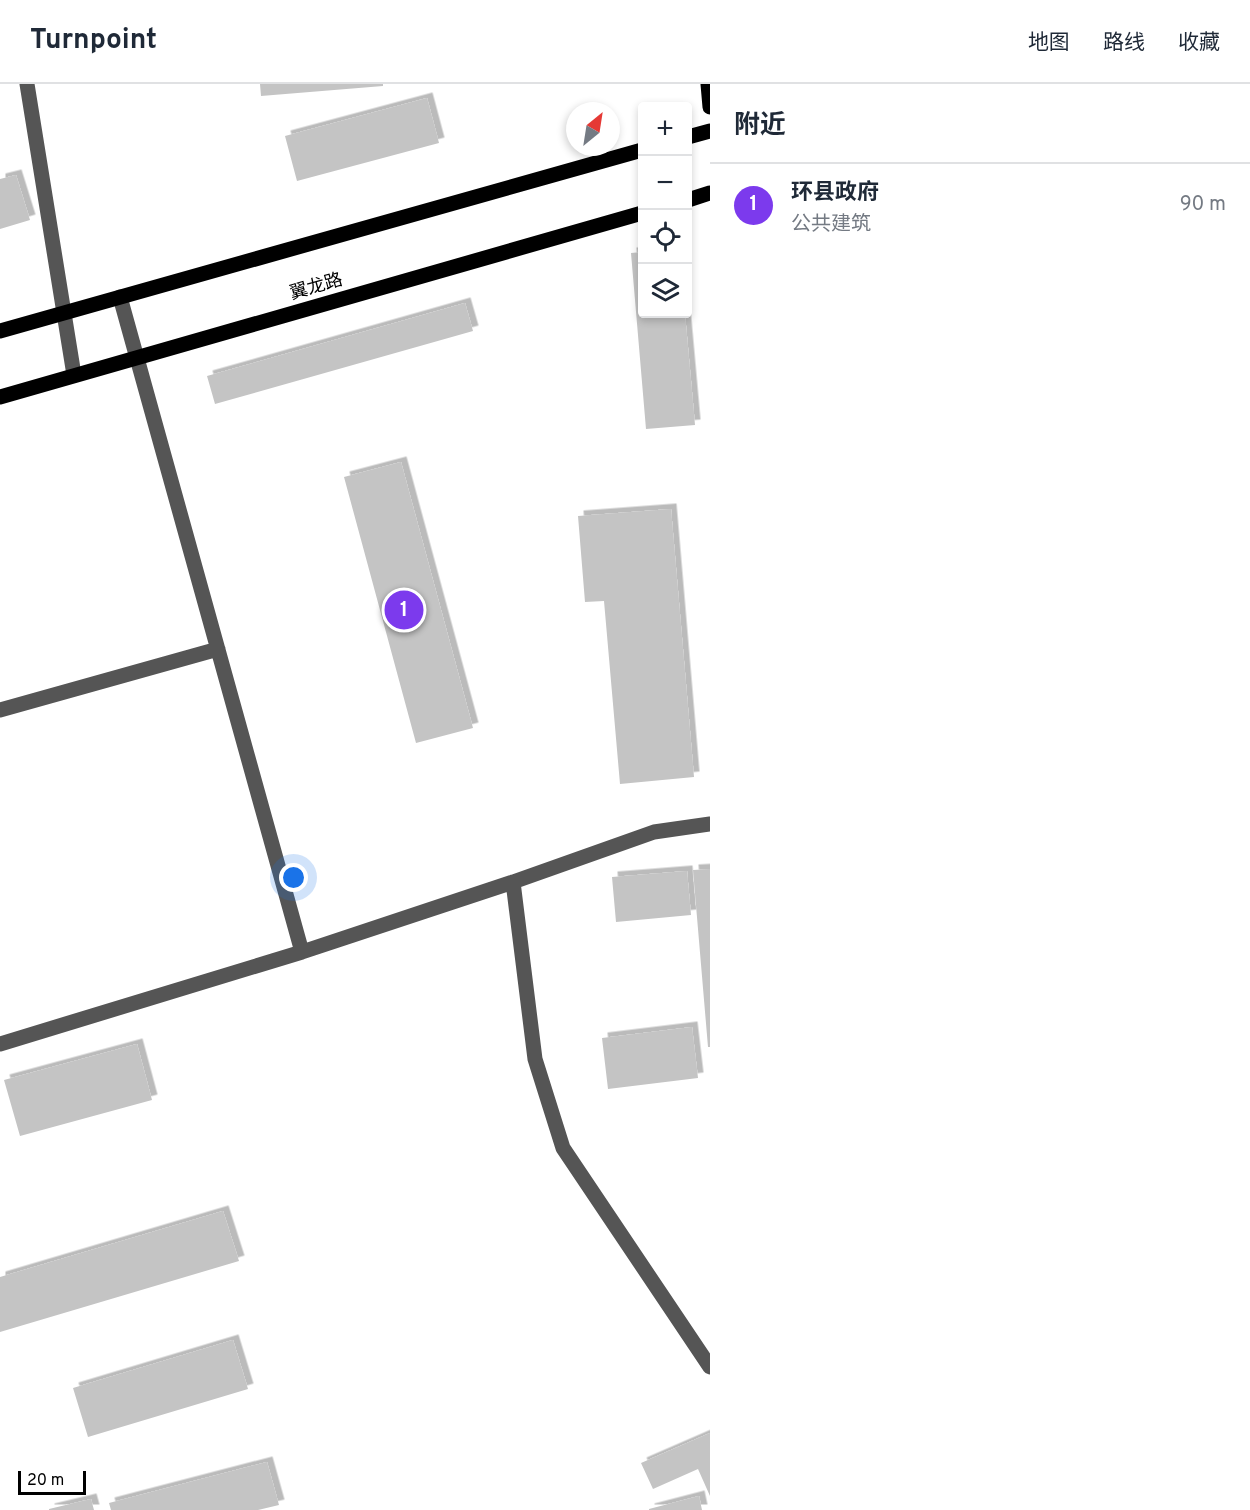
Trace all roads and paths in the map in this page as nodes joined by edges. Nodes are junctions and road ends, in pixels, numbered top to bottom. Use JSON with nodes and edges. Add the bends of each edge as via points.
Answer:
{"nodes":[{"id":1,"x":27,"y":84,"type":"edge"},
{"id":2,"x":708,"y":84,"type":"edge"},
{"id":3,"x":710,"y":106,"type":"edge"},
{"id":4,"x":710,"y":131,"type":"edge"},
{"id":5,"x":692,"y":136,"type":"edge"},
{"id":6,"x":638,"y":151,"type":"edge"},
{"id":7,"x":710,"y":194,"type":"edge"},
{"id":8,"x":692,"y":199,"type":"edge"},
{"id":9,"x":638,"y":214,"type":"edge"},
{"id":10,"x":120,"y":297,"type":"junction"},
{"id":11,"x":64,"y":313,"type":"junction"},
{"id":12,"x":0,"y":331,"type":"edge"},
{"id":13,"x":138,"y":357,"type":"junction"},
{"id":14,"x":74,"y":375,"type":"junction"},
{"id":15,"x":0,"y":397,"type":"edge"},
{"id":16,"x":218,"y":649,"type":"junction"},
{"id":17,"x":0,"y":710,"type":"edge"},
{"id":18,"x":710,"y":824,"type":"edge"},
{"id":19,"x":513,"y":882,"type":"junction"},
{"id":20,"x":302,"y":952,"type":"junction"},
{"id":21,"x":0,"y":1044,"type":"edge"},
{"id":22,"x":710,"y":1367,"type":"edge"}],
"edges":[{"from":1,"to":11,"type":"street"},
{"from":2,"to":3,"type":"main road"},
{"from":4,"to":5,"type":"main road"},
{"from":6,"to":10,"type":"main road"},
{"from":7,"to":8,"type":"main road"},
{"from":9,"to":13,"type":"main road","name":"翼龙路"},
{"from":10,"to":11,"type":"main road"},
{"from":10,"to":13,"type":"street"},
{"from":11,"to":12,"type":"main road"},
{"from":11,"to":14,"type":"street"},
{"from":13,"to":14,"type":"main road","name":"翼龙路"},
{"from":13,"to":16,"type":"street"},
{"from":14,"to":15,"type":"main road","name":"翼龙路"},
{"from":16,"to":17,"type":"street"},
{"from":16,"to":20,"type":"street"},
{"from":18,"to":19,"type":"street","via":[[654,832]]},
{"from":19,"to":20,"type":"street"},
{"from":19,"to":22,"type":"street","via":[[535,1059],[563,1148]]},
{"from":20,"to":21,"type":"street"}]}
